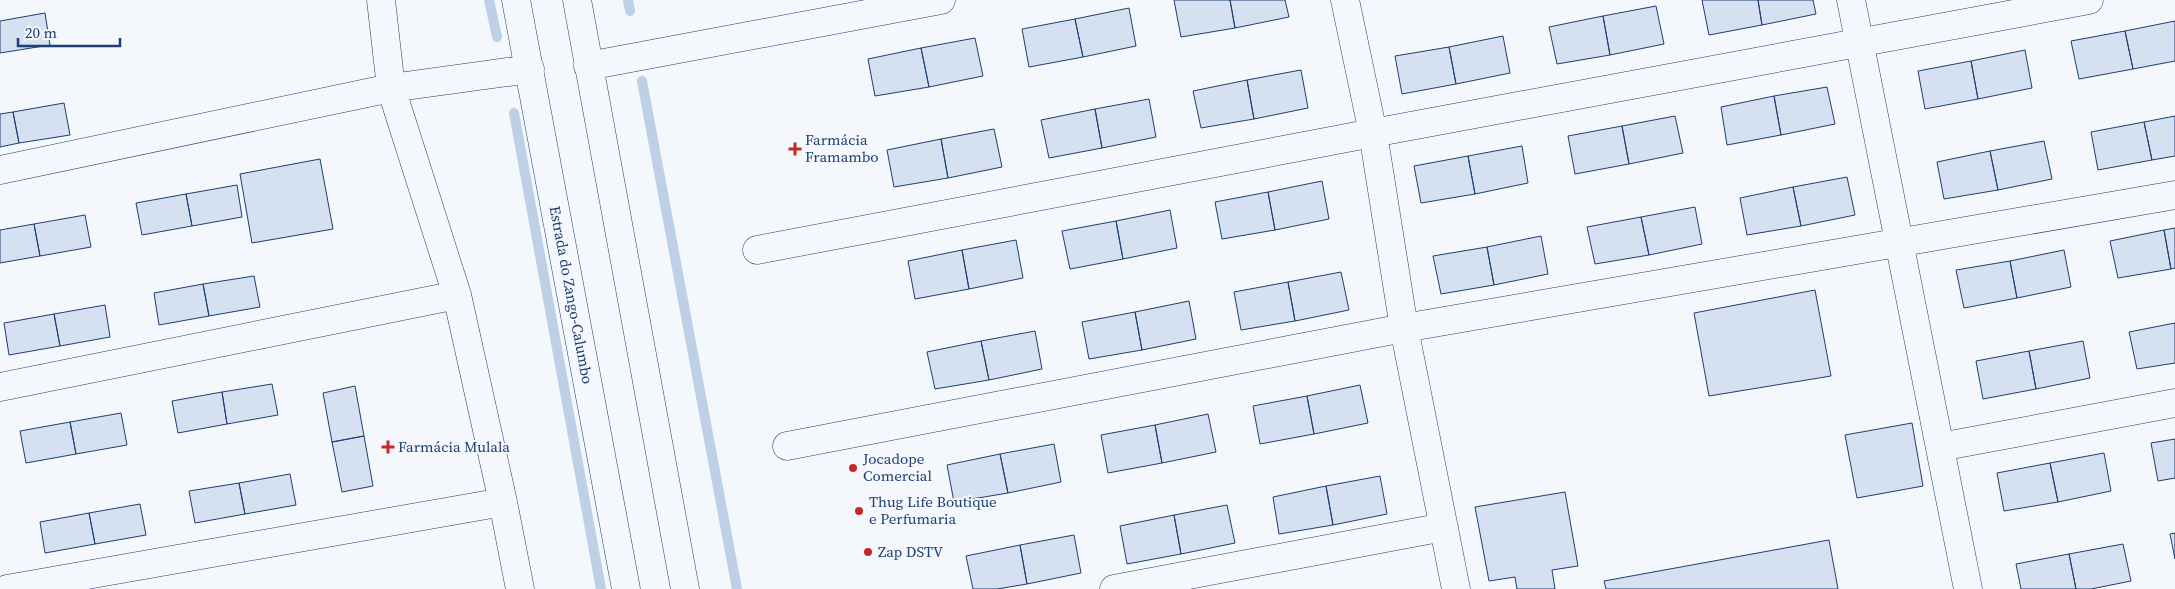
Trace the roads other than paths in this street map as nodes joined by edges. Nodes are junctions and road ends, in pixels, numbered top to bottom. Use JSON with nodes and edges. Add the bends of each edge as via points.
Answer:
{"nodes":[{"id":1,"x":381,"y":0,"type":"edge"},
{"id":2,"x":516,"y":0,"type":"edge"},
{"id":3,"x":577,"y":0,"type":"edge"},
{"id":4,"x":941,"y":0,"type":"edge"},
{"id":5,"x":1345,"y":0,"type":"edge"},
{"id":6,"x":1851,"y":0,"type":"edge"},
{"id":7,"x":2090,"y":0,"type":"edge"},
{"id":8,"x":1861,"y":42,"type":"junction"},
{"id":9,"x":588,"y":66,"type":"junction"},
{"id":10,"x":530,"y":68,"type":"junction"},
{"id":11,"x":391,"y":88,"type":"junction"},
{"id":12,"x":1373,"y":133,"type":"junction"},
{"id":13,"x":0,"y":170,"type":"edge"},
{"id":14,"x":2175,"y":195,"type":"edge"},
{"id":15,"x":1900,"y":242,"type":"junction"},
{"id":16,"x":757,"y":250,"type":"dead end"},
{"id":17,"x":457,"y":296,"type":"junction"},
{"id":18,"x":1404,"y":328,"type":"junction"},
{"id":19,"x":0,"y":387,"type":"edge"},
{"id":20,"x":2175,"y":403,"type":"edge"},
{"id":21,"x":787,"y":446,"type":"dead end"},
{"id":22,"x":1940,"y":447,"type":"junction"},
{"id":23,"x":503,"y":502,"type":"junction"},
{"id":24,"x":1444,"y":527,"type":"junction"},
{"id":25,"x":6,"y":589,"type":"edge"},
{"id":26,"x":520,"y":589,"type":"edge"},
{"id":27,"x":626,"y":589,"type":"edge"},
{"id":28,"x":685,"y":589,"type":"edge"},
{"id":29,"x":1114,"y":589,"type":"edge"},
{"id":30,"x":1456,"y":589,"type":"edge"},
{"id":31,"x":1968,"y":589,"type":"edge"}],
"edges":[{"from":1,"to":11,"type":"street"},
{"from":2,"to":10,"type":"street","name":"Estrada do Zango-Calumbo"},
{"from":3,"to":9,"type":"street"},
{"from":4,"to":9,"type":"street"},
{"from":5,"to":12,"type":"street"},
{"from":6,"to":8,"type":"street"},
{"from":7,"to":8,"type":"street"},
{"from":8,"to":12,"type":"street"},
{"from":8,"to":15,"type":"street"},
{"from":9,"to":28,"type":"street"},
{"from":10,"to":11,"type":"street"},
{"from":10,"to":27,"type":"street","name":"Estrada do Zango-Calumbo"},
{"from":11,"to":13,"type":"street"},
{"from":11,"to":17,"type":"street"},
{"from":12,"to":16,"type":"street"},
{"from":12,"to":18,"type":"street"},
{"from":14,"to":15,"type":"street"},
{"from":15,"to":18,"type":"street"},
{"from":15,"to":22,"type":"street"},
{"from":17,"to":19,"type":"street"},
{"from":17,"to":23,"type":"street"},
{"from":18,"to":21,"type":"street"},
{"from":18,"to":24,"type":"street"},
{"from":20,"to":22,"type":"street"},
{"from":22,"to":31,"type":"street"},
{"from":23,"to":25,"type":"street"},
{"from":23,"to":26,"type":"street"},
{"from":24,"to":29,"type":"street"},
{"from":24,"to":30,"type":"street"}]}
